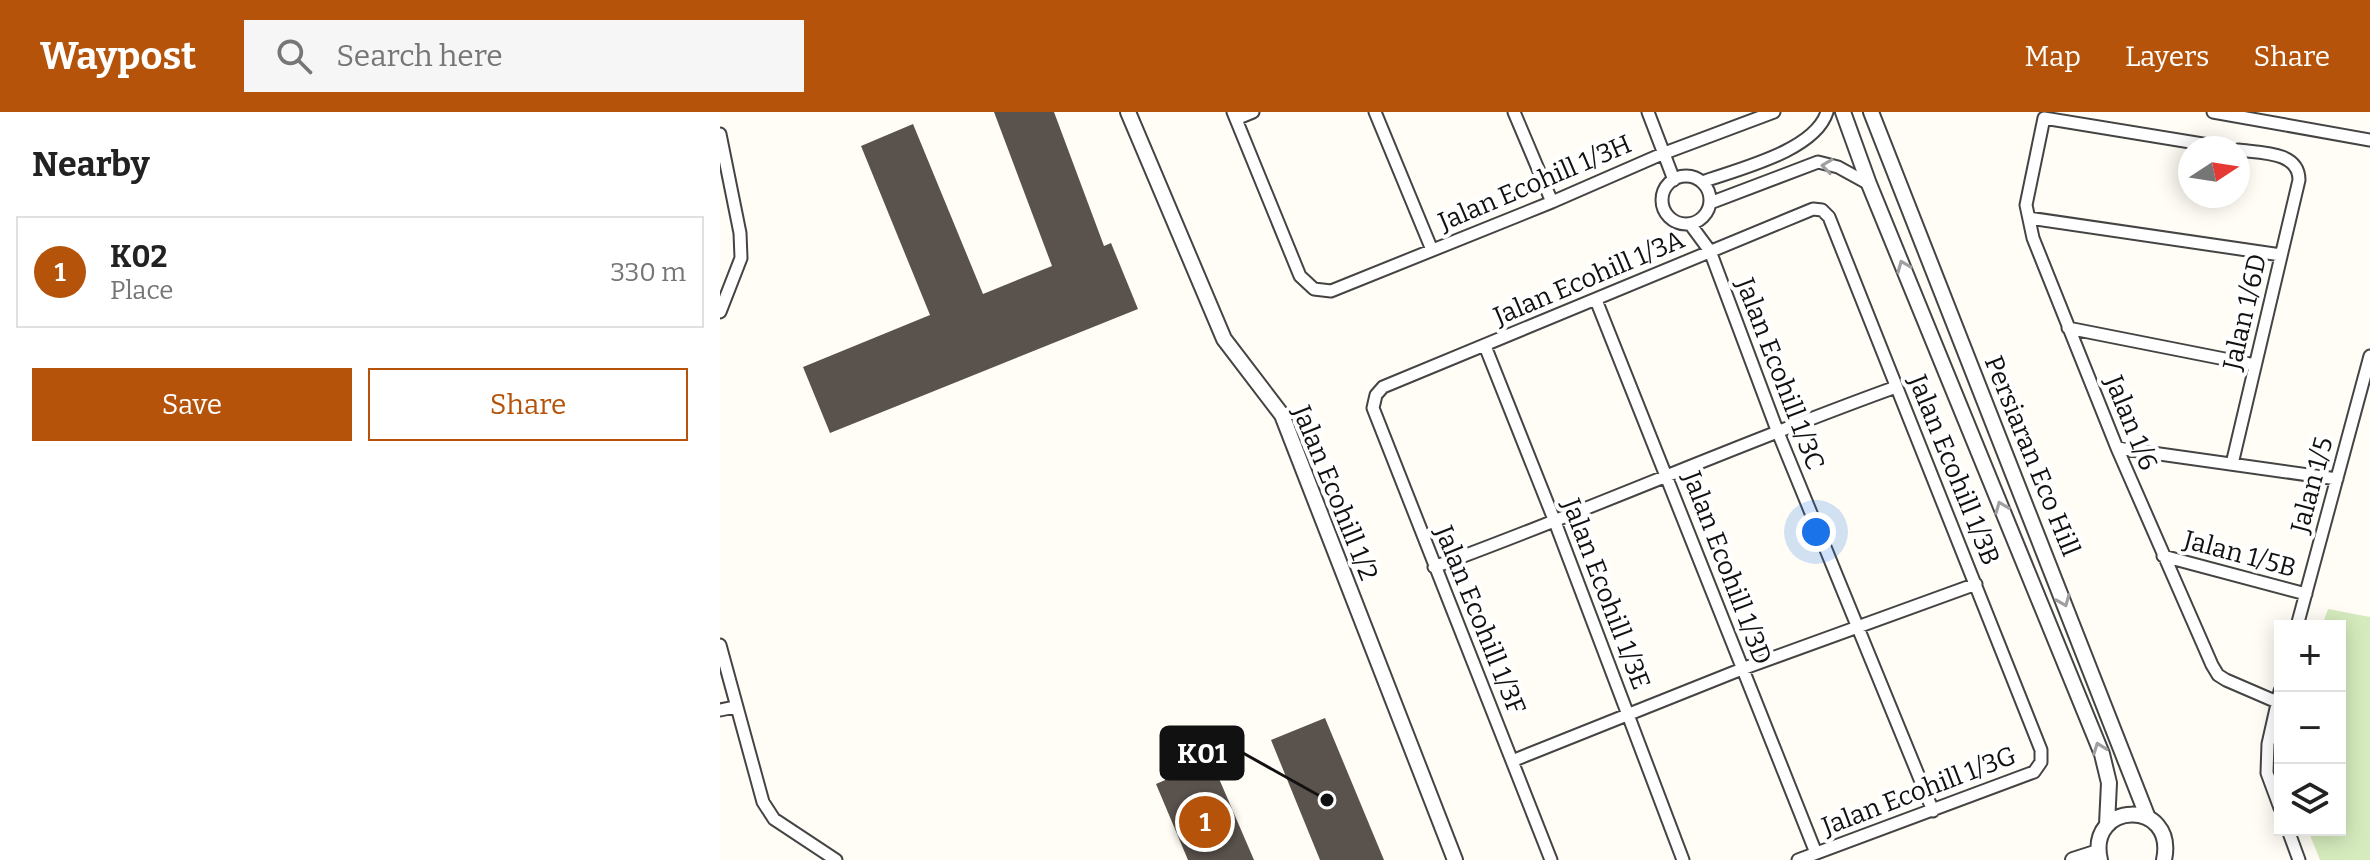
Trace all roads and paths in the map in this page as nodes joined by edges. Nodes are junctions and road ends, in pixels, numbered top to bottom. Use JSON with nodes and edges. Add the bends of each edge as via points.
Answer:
{"nodes":[{"id":1,"x":1128,"y":112,"type":"edge"},
{"id":2,"x":1253,"y":112,"type":"edge"},
{"id":3,"x":1375,"y":112,"type":"edge"},
{"id":4,"x":1514,"y":112,"type":"edge"},
{"id":5,"x":1648,"y":112,"type":"edge"},
{"id":6,"x":1774,"y":112,"type":"edge"},
{"id":7,"x":1827,"y":112,"type":"edge"},
{"id":8,"x":1843,"y":112,"type":"edge"},
{"id":9,"x":1871,"y":112,"type":"edge"},
{"id":10,"x":2213,"y":112,"type":"edge"},
{"id":11,"x":1235,"y":115,"type":"edge"},
{"id":12,"x":720,"y":134,"type":"edge"},
{"id":13,"x":2178,"y":140,"type":"edge"},
{"id":14,"x":2370,"y":140,"type":"edge"},
{"id":15,"x":2250,"y":152,"type":"edge"},
{"id":16,"x":1662,"y":154,"type":"junction"},
{"id":17,"x":1674,"y":180,"type":"junction"},
{"id":18,"x":1702,"y":182,"type":"junction"},
{"id":19,"x":1869,"y":184,"type":"junction"},
{"id":20,"x":1552,"y":202,"type":"junction"},
{"id":21,"x":1710,"y":203,"type":"junction"},
{"id":22,"x":1822,"y":210,"type":"joint"},
{"id":23,"x":2029,"y":218,"type":"junction"},
{"id":24,"x":1690,"y":224,"type":"junction"},
{"id":25,"x":1432,"y":250,"type":"junction"},
{"id":26,"x":1710,"y":251,"type":"junction"},
{"id":27,"x":2281,"y":255,"type":"junction"},
{"id":28,"x":1596,"y":300,"type":"junction"},
{"id":29,"x":720,"y":312,"type":"edge"},
{"id":30,"x":2068,"y":328,"type":"junction"},
{"id":31,"x":1485,"y":346,"type":"junction"},
{"id":32,"x":2370,"y":356,"type":"edge"},
{"id":33,"x":2255,"y":365,"type":"junction"},
{"id":34,"x":1896,"y":387,"type":"junction"},
{"id":35,"x":1376,"y":395,"type":"joint"},
{"id":36,"x":1777,"y":430,"type":"junction"},
{"id":37,"x":2117,"y":448,"type":"junction"},
{"id":38,"x":2232,"y":464,"type":"junction"},
{"id":39,"x":1668,"y":475,"type":"junction"},
{"id":40,"x":2337,"y":479,"type":"junction"},
{"id":41,"x":1555,"y":522,"type":"junction"},
{"id":42,"x":2163,"y":556,"type":"junction"},
{"id":43,"x":1434,"y":567,"type":"junction"},
{"id":44,"x":1976,"y":584,"type":"junction"},
{"id":45,"x":2306,"y":594,"type":"junction"},
{"id":46,"x":2299,"y":620,"type":"edge"},
{"id":47,"x":1857,"y":628,"type":"junction"},
{"id":48,"x":720,"y":645,"type":"edge"},
{"id":49,"x":1742,"y":669,"type":"junction"},
{"id":50,"x":2274,"y":695,"type":"edge"},
{"id":51,"x":735,"y":707,"type":"junction"},
{"id":52,"x":720,"y":710,"type":"edge"},
{"id":53,"x":1629,"y":714,"type":"junction"},
{"id":54,"x":2274,"y":715,"type":"edge"},
{"id":55,"x":2041,"y":750,"type":"joint"},
{"id":56,"x":1512,"y":761,"type":"junction"},
{"id":57,"x":2274,"y":792,"type":"edge"},
{"id":58,"x":1933,"y":811,"type":"junction"},
{"id":59,"x":2148,"y":818,"type":"junction"},
{"id":60,"x":2107,"y":824,"type":"junction"},
{"id":61,"x":2290,"y":836,"type":"edge"},
{"id":62,"x":1816,"y":853,"type":"junction"},
{"id":63,"x":2099,"y":856,"type":"edge"},
{"id":64,"x":836,"y":860,"type":"edge"},
{"id":65,"x":1455,"y":860,"type":"edge"},
{"id":66,"x":1551,"y":860,"type":"edge"},
{"id":67,"x":1683,"y":860,"type":"edge"},
{"id":68,"x":1798,"y":860,"type":"edge"},
{"id":69,"x":2073,"y":860,"type":"edge"},
{"id":70,"x":2165,"y":860,"type":"edge"},
{"id":71,"x":2299,"y":860,"type":"edge"}],
"edges":[{"from":1,"to":65,"type":"street","name":"Jalan Ecohill 1/2","via":[[1224,339],[1282,415]]},
{"from":2,"to":11,"type":"street"},
{"from":3,"to":25,"type":"street"},
{"from":4,"to":20,"type":"street"},
{"from":5,"to":16,"type":"street"},
{"from":6,"to":16,"type":"street","name":"Jalan Ecohill 1/3H"},
{"from":7,"to":18,"type":"street","via":[[1823,124],[1803,142]]},
{"from":8,"to":19,"type":"street"},
{"from":9,"to":59,"type":"street","name":"Persiaran Eco Hill","one_way":true},
{"from":10,"to":14,"type":"street"},
{"from":11,"to":25,"type":"street","name":"Jalan Ecohill 1/3H","via":[[1300,276],[1314,289],[1331,291]]},
{"from":12,"to":29,"type":"street","via":[[741,258]]},
{"from":13,"to":23,"type":"street","name":"Jalan 1/6","via":[[2044,118],[2026,205]]},
{"from":15,"to":27,"type":"street","name":"Jalan 1/6D","via":[[2287,158],[2299,170]]},
{"from":16,"to":17,"type":"street"},
{"from":16,"to":20,"type":"street","name":"Jalan Ecohill 1/3H"},
{"from":17,"to":18,"type":"street","via":[[1689,176]]},
{"from":17,"to":24,"type":"street","via":[[1664,190],[1665,212],[1676,222]]},
{"from":18,"to":21,"type":"street"},
{"from":19,"to":21,"type":"street","one_way":true,"via":[[1818,162]]},
{"from":60,"to":19,"type":"street","one_way":true,"via":[[2109,783],[2102,754]]},
{"from":20,"to":25,"type":"street","name":"Jalan Ecohill 1/3H"},
{"from":21,"to":24,"type":"street","via":[[1704,217]]},
{"from":22,"to":26,"type":"street","name":"Jalan Ecohill 1/3A","via":[[1813,209]]},
{"from":22,"to":34,"type":"street","name":"Jalan Ecohill 1/3B"},
{"from":23,"to":27,"type":"street"},
{"from":23,"to":30,"type":"street","name":"Jalan 1/6"},
{"from":24,"to":26,"type":"street","name":"Jalan Ecohill 1/3C"},
{"from":26,"to":28,"type":"street","name":"Jalan Ecohill 1/3A"},
{"from":26,"to":36,"type":"street","name":"Jalan Ecohill 1/3C"},
{"from":27,"to":33,"type":"street","name":"Jalan 1/6D"},
{"from":28,"to":31,"type":"street","name":"Jalan Ecohill 1/3A"},
{"from":28,"to":39,"type":"street","name":"Jalan Ecohill 1/3D"},
{"from":30,"to":33,"type":"street"},
{"from":30,"to":37,"type":"street","name":"Jalan 1/6"},
{"from":31,"to":35,"type":"street","name":"Jalan Ecohill 1/3A","via":[[1383,387]]},
{"from":31,"to":41,"type":"street","name":"Jalan Ecohill 1/3E"},
{"from":32,"to":40,"type":"street","name":"Jalan 1/5"},
{"from":33,"to":38,"type":"street","name":"Jalan 1/6D"},
{"from":34,"to":36,"type":"street"},
{"from":34,"to":44,"type":"street","name":"Jalan Ecohill 1/3B"},
{"from":35,"to":43,"type":"street","name":"Jalan Ecohill 1/3F","via":[[1373,408]]},
{"from":36,"to":39,"type":"street"},
{"from":36,"to":47,"type":"street","name":"Jalan Ecohill 1/3C"},
{"from":37,"to":38,"type":"street"},
{"from":37,"to":42,"type":"street","name":"Jalan 1/6"},
{"from":38,"to":40,"type":"street"},
{"from":39,"to":41,"type":"street"},
{"from":39,"to":49,"type":"street","name":"Jalan Ecohill 1/3D"},
{"from":40,"to":45,"type":"street","name":"Jalan 1/5"},
{"from":41,"to":43,"type":"street"},
{"from":41,"to":53,"type":"street","name":"Jalan Ecohill 1/3E"},
{"from":42,"to":45,"type":"street","name":"Jalan 1/5B"},
{"from":42,"to":50,"type":"street","name":"Jalan 1/6","via":[[2218,675]]},
{"from":43,"to":56,"type":"street","name":"Jalan Ecohill 1/3F"},
{"from":44,"to":47,"type":"street"},
{"from":44,"to":55,"type":"street","name":"Jalan Ecohill 1/3B"},
{"from":45,"to":46,"type":"street","name":"Jalan 1/5"},
{"from":47,"to":49,"type":"street"},
{"from":47,"to":58,"type":"street","name":"Jalan Ecohill 1/3C"},
{"from":48,"to":51,"type":"street"},
{"from":49,"to":53,"type":"street"},
{"from":49,"to":62,"type":"street","name":"Jalan Ecohill 1/3D"},
{"from":51,"to":52,"type":"street"},
{"from":51,"to":64,"type":"street","via":[[763,802],[774,819]]},
{"from":53,"to":56,"type":"street"},
{"from":53,"to":67,"type":"street","name":"Jalan Ecohill 1/3E"},
{"from":54,"to":57,"type":"street","via":[[2267,773]]},
{"from":55,"to":58,"type":"street","name":"Jalan Ecohill 1/3G","via":[[2034,772]]},
{"from":56,"to":66,"type":"street","name":"Jalan Ecohill 1/3F"},
{"from":58,"to":62,"type":"street","name":"Jalan Ecohill 1/3G"},
{"from":59,"to":60,"type":"street","via":[[2126,814]]},
{"from":59,"to":70,"type":"street","name":"Persiaran Eco Hill","via":[[2162,831]]},
{"from":60,"to":63,"type":"street"},
{"from":61,"to":71,"type":"street"},
{"from":62,"to":68,"type":"street","name":"Jalan Ecohill 1/3G"},
{"from":63,"to":69,"type":"street"}]}
